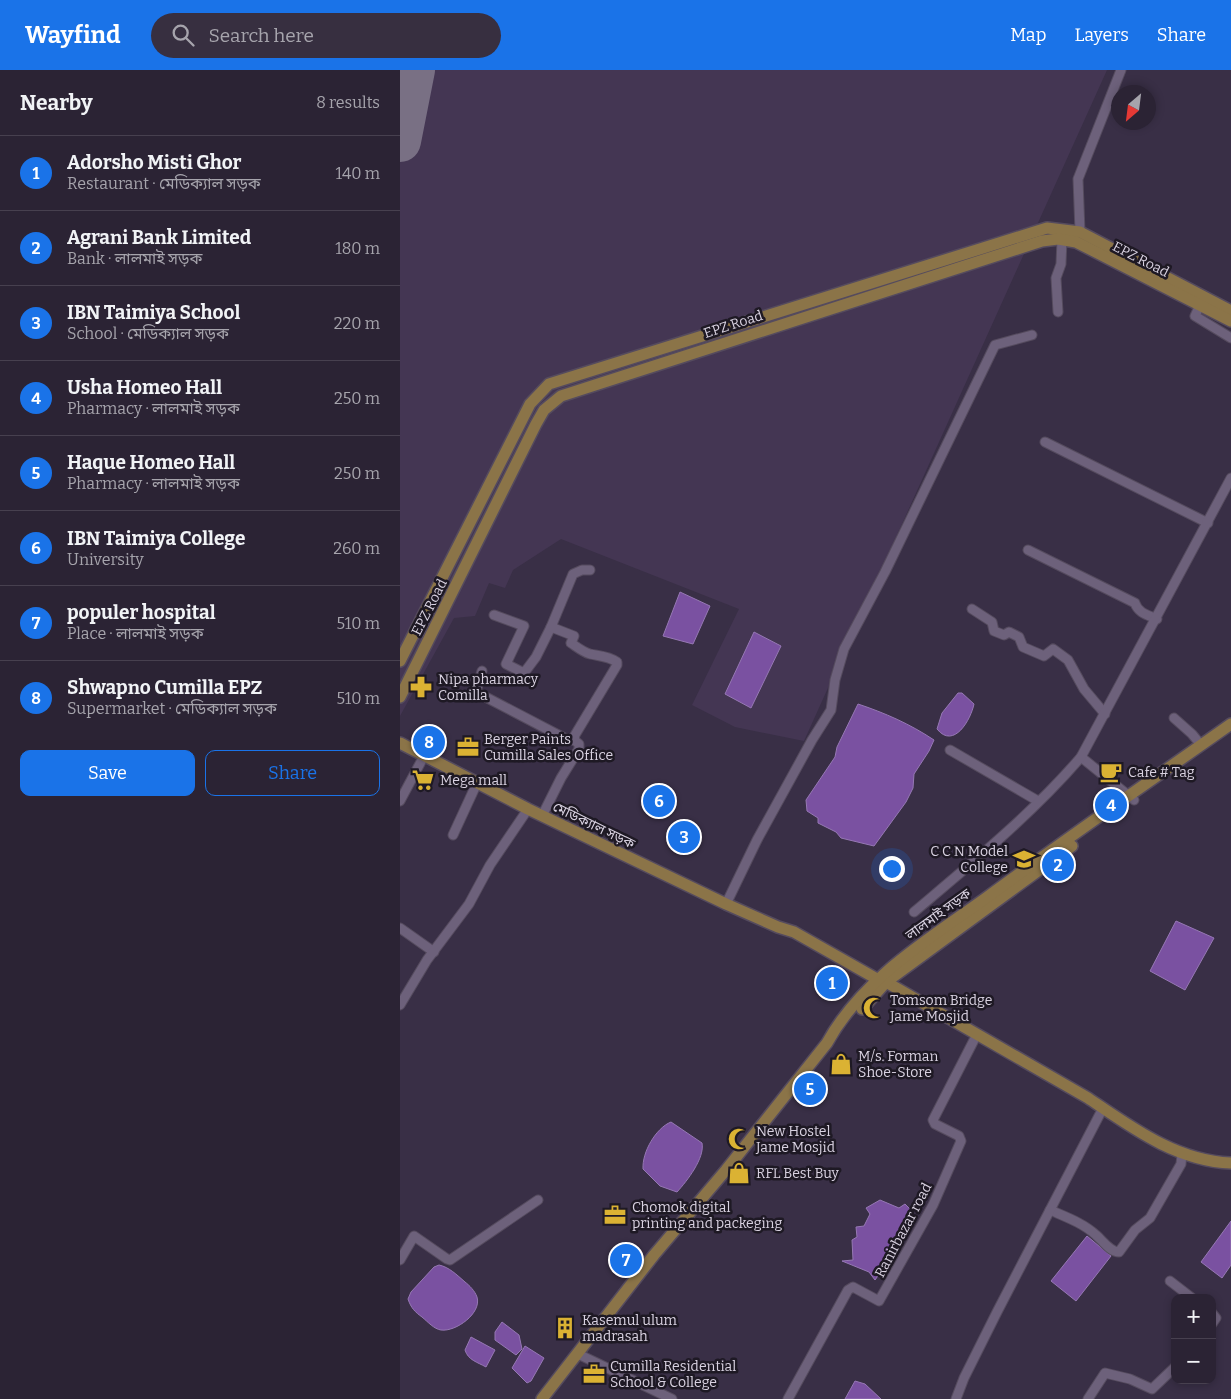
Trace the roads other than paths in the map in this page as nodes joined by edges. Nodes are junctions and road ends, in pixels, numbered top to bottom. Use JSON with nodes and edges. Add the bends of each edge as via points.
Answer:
{"nodes":[{"id":1,"x":1121,"y":70,"type":"edge"},
{"id":2,"x":1080,"y":232,"type":"junction"},
{"id":3,"x":1062,"y":239,"type":"junction"},
{"id":4,"x":1199,"y":307,"type":"junction"},
{"id":5,"x":1058,"y":312,"type":"dead end"},
{"id":6,"x":1231,"y":312,"type":"edge"},
{"id":7,"x":1231,"y":322,"type":"edge"},
{"id":8,"x":1032,"y":335,"type":"dead end"},
{"id":9,"x":1231,"y":338,"type":"edge"},
{"id":10,"x":1045,"y":442,"type":"dead end"},
{"id":11,"x":1231,"y":478,"type":"edge"},
{"id":12,"x":1208,"y":523,"type":"junction"},
{"id":13,"x":1028,"y":550,"type":"dead end"},
{"id":14,"x":590,"y":570,"type":"dead end"},
{"id":15,"x":972,"y":609,"type":"dead end"},
{"id":16,"x":494,"y":615,"type":"dead end"},
{"id":17,"x":1157,"y":619,"type":"junction"},
{"id":18,"x":551,"y":627,"type":"junction"},
{"id":19,"x":400,"y":661,"type":"edge"},
{"id":20,"x":482,"y":671,"type":"dead end"},
{"id":21,"x":400,"y":697,"type":"edge"},
{"id":22,"x":1105,"y":714,"type":"junction"},
{"id":23,"x":1174,"y":718,"type":"dead end"},
{"id":24,"x":1231,"y":724,"type":"edge"},
{"id":25,"x":1231,"y":730,"type":"edge"},
{"id":26,"x":574,"y":740,"type":"junction"},
{"id":27,"x":400,"y":743,"type":"edge"},
{"id":28,"x":1201,"y":745,"type":"junction"},
{"id":29,"x":950,"y":750,"type":"dead end"},
{"id":30,"x":424,"y":756,"type":"junction"},
{"id":31,"x":1080,"y":757,"type":"junction"},
{"id":32,"x":477,"y":783,"type":"junction"},
{"id":33,"x":1132,"y":798,"type":"junction"},
{"id":34,"x":400,"y":801,"type":"edge"},
{"id":35,"x":1038,"y":801,"type":"junction"},
{"id":36,"x":528,"y":809,"type":"junction"},
{"id":37,"x":542,"y":816,"type":"junction"},
{"id":38,"x":453,"y":835,"type":"dead end"},
{"id":39,"x":726,"y":904,"type":"junction"},
{"id":40,"x":914,"y":912,"type":"dead end"},
{"id":41,"x":400,"y":928,"type":"edge"},
{"id":42,"x":434,"y":952,"type":"junction"},
{"id":43,"x":879,"y":983,"type":"junction"},
{"id":44,"x":400,"y":984,"type":"edge"},
{"id":45,"x":409,"y":990,"type":"junction"},
{"id":46,"x":400,"y":1005,"type":"edge"},
{"id":47,"x":974,"y":1040,"type":"junction"},
{"id":48,"x":986,"y":1043,"type":"junction"},
{"id":49,"x":1102,"y":1110,"type":"junction"},
{"id":50,"x":1182,"y":1154,"type":"junction"},
{"id":51,"x":1231,"y":1163,"type":"edge"},
{"id":52,"x":538,"y":1200,"type":"dead end"},
{"id":53,"x":1050,"y":1210,"type":"junction"},
{"id":54,"x":400,"y":1260,"type":"edge"},
{"id":55,"x":1170,"y":1281,"type":"dead end"},
{"id":56,"x":1187,"y":1294,"type":"edge"},
{"id":57,"x":578,"y":1354,"type":"junction"},
{"id":58,"x":1171,"y":1372,"type":"edge"},
{"id":59,"x":542,"y":1399,"type":"edge"},
{"id":60,"x":672,"y":1399,"type":"edge"},
{"id":61,"x":788,"y":1399,"type":"edge"},
{"id":62,"x":956,"y":1399,"type":"edge"},
{"id":63,"x":1088,"y":1399,"type":"edge"}],
"edges":[{"from":1,"to":2,"type":"street","via":[[1078,179]]},
{"from":2,"to":6,"type":"main road","name":"EPZ Road"},
{"from":2,"to":19,"type":"main road","name":"EPZ Road","via":[[1042,228],[549,384],[530,404]]},
{"from":3,"to":4,"type":"main road","name":"EPZ Road","via":[[1076,242]]},
{"from":3,"to":5,"type":"street","via":[[1061,264],[1056,278]]},
{"from":3,"to":21,"type":"main road","name":"EPZ Road","via":[[1042,241],[895,287],[561,396],[544,410],[536,424]]},
{"from":4,"to":7,"type":"main road","name":"EPZ Road"},
{"from":4,"to":9,"type":"street","via":[[1196,316]]},
{"from":8,"to":39,"type":"street","via":[[995,345],[991,352],[885,572],[844,649],[831,710],[757,840]]},
{"from":10,"to":12,"type":"street"},
{"from":11,"to":12,"type":"street"},
{"from":12,"to":17,"type":"street"},
{"from":13,"to":17,"type":"street","via":[[1136,604],[1141,612]]},
{"from":14,"to":18,"type":"street","via":[[573,574]]},
{"from":15,"to":22,"type":"street","via":[[991,621],[994,631],[1004,635],[1009,632],[1019,637],[1023,648],[1044,656],[1053,649],[1063,655]]},
{"from":16,"to":18,"type":"street","via":[[524,626],[506,664],[524,673]]},
{"from":17,"to":22,"type":"street"},
{"from":18,"to":26,"type":"street","via":[[574,636],[571,643],[579,648],[617,662]]},
{"from":20,"to":26,"type":"street","via":[[476,692],[568,740]]},
{"from":22,"to":31,"type":"street"},
{"from":23,"to":28,"type":"street"},
{"from":24,"to":28,"type":"main road","name":"লালমাই সড়ক"},
{"from":25,"to":33,"type":"main road","name":"লালমাই সড়ক"},
{"from":26,"to":37,"type":"street","via":[[579,749]]},
{"from":27,"to":30,"type":"main road","name":"মেডিক্যাল সড়ক"},
{"from":28,"to":33,"type":"main road","name":"লালমাই সড়ক"},
{"from":29,"to":35,"type":"street"},
{"from":30,"to":32,"type":"main road","name":"মেডিক্যাল সড়ক"},
{"from":30,"to":34,"type":"street"},
{"from":31,"to":33,"type":"street"},
{"from":31,"to":35,"type":"street"},
{"from":32,"to":36,"type":"main road","name":"মেডিক্যাল সড়ক"},
{"from":32,"to":38,"type":"street"},
{"from":33,"to":43,"type":"main road","name":"লালমাই সড়ক"},
{"from":35,"to":40,"type":"street"},
{"from":36,"to":37,"type":"main road","name":"মেডিক্যাল সড়ক"},
{"from":36,"to":42,"type":"street","via":[[469,904]]},
{"from":37,"to":39,"type":"main road","name":"মেডিক্যাল সড়ক"},
{"from":39,"to":43,"type":"main road","name":"মেডিক্যাল সড়ক","via":[[794,932],[834,959]]},
{"from":41,"to":42,"type":"street"},
{"from":42,"to":45,"type":"street"},
{"from":43,"to":47,"type":"main road"},
{"from":43,"to":48,"type":"main road"},
{"from":43,"to":57,"type":"main road","name":"লালমাই সড়ক","via":[[654,1255]]},
{"from":44,"to":45,"type":"street"},
{"from":45,"to":46,"type":"street"},
{"from":47,"to":48,"type":"main road"},
{"from":47,"to":61,"type":"street","name":"Ranirbazar road","via":[[933,1120],[959,1136],[961,1141],[933,1206],[879,1301],[853,1287],[848,1290]]},
{"from":48,"to":49,"type":"main road","via":[[1088,1098]]},
{"from":49,"to":50,"type":"main road"},
{"from":49,"to":53,"type":"street"},
{"from":50,"to":51,"type":"main road"},
{"from":50,"to":53,"type":"street","via":[[1181,1164],[1150,1218],[1135,1230],[1118,1252],[1076,1221]]},
{"from":52,"to":54,"type":"street","via":[[450,1260],[414,1236]]},
{"from":53,"to":62,"type":"street"},
{"from":55,"to":56,"type":"street"},
{"from":57,"to":59,"type":"main road","name":"লালমাই সড়ক"},
{"from":57,"to":60,"type":"street"},
{"from":58,"to":63,"type":"street","via":[[1152,1390],[1130,1379],[1105,1373]]}]}
